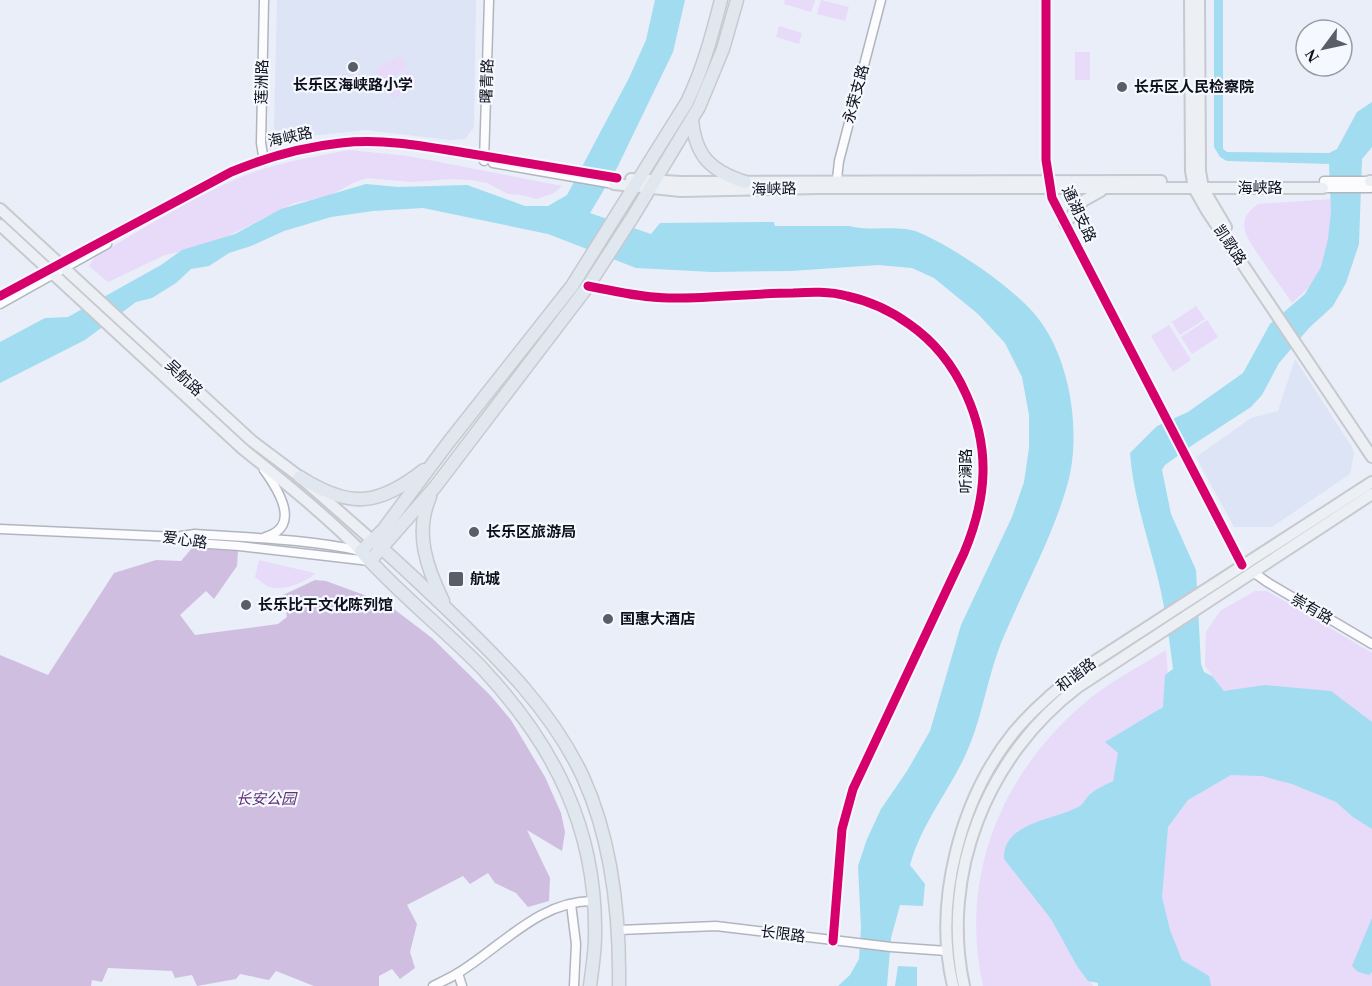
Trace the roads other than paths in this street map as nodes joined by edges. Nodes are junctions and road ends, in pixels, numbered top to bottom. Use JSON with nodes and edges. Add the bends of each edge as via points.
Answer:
{"nodes":[{"id":1,"x":264,"y":0,"type":"edge"},
{"id":2,"x":489,"y":0,"type":"edge"},
{"id":3,"x":721,"y":0,"type":"edge"},
{"id":4,"x":737,"y":0,"type":"edge"},
{"id":5,"x":881,"y":0,"type":"edge"},
{"id":6,"x":1046,"y":0,"type":"edge"},
{"id":7,"x":1190,"y":0,"type":"edge"},
{"id":8,"x":1199,"y":0,"type":"edge"},
{"id":9,"x":692,"y":119,"type":"junction"},
{"id":10,"x":484,"y":159,"type":"junction"},
{"id":11,"x":264,"y":161,"type":"junction"},
{"id":12,"x":615,"y":181,"type":"joint"},
{"id":13,"x":745,"y":182,"type":"junction"},
{"id":14,"x":637,"y":183,"type":"junction"},
{"id":15,"x":652,"y":184,"type":"junction"},
{"id":16,"x":836,"y":184,"type":"junction"},
{"id":17,"x":1198,"y":184,"type":"junction"},
{"id":18,"x":1050,"y":185,"type":"junction"},
{"id":19,"x":1323,"y":185,"type":"joint"},
{"id":20,"x":1371,"y":185,"type":"edge"},
{"id":21,"x":1107,"y":188,"type":"junction"},
{"id":22,"x":0,"y":209,"type":"edge"},
{"id":23,"x":1065,"y":224,"type":"junction"},
{"id":24,"x":0,"y":225,"type":"edge"},
{"id":25,"x":62,"y":266,"type":"junction"},
{"id":26,"x":50,"y":272,"type":"junction"},
{"id":27,"x":588,"y":286,"type":"junction"},
{"id":28,"x":0,"y":296,"type":"edge"},
{"id":29,"x":0,"y":304,"type":"edge"},
{"id":30,"x":1299,"y":343,"type":"junction"},
{"id":31,"x":1372,"y":446,"type":"edge"},
{"id":32,"x":1372,"y":458,"type":"edge"},
{"id":33,"x":256,"y":460,"type":"junction"},
{"id":34,"x":437,"y":460,"type":"junction"},
{"id":35,"x":300,"y":477,"type":"junction"},
{"id":36,"x":1372,"y":482,"type":"edge"},
{"id":37,"x":435,"y":487,"type":"junction"},
{"id":38,"x":1372,"y":494,"type":"edge"},
{"id":39,"x":325,"y":498,"type":"junction"},
{"id":40,"x":316,"y":508,"type":"junction"},
{"id":41,"x":0,"y":529,"type":"edge"},
{"id":42,"x":178,"y":537,"type":"junction"},
{"id":43,"x":258,"y":538,"type":"junction"},
{"id":44,"x":378,"y":545,"type":"junction"},
{"id":45,"x":361,"y":551,"type":"junction"},
{"id":46,"x":370,"y":561,"type":"junction"},
{"id":47,"x":1240,"y":567,"type":"junction"},
{"id":48,"x":1253,"y":572,"type":"junction"},
{"id":49,"x":417,"y":580,"type":"junction"},
{"id":50,"x":405,"y":595,"type":"junction"},
{"id":51,"x":448,"y":610,"type":"junction"},
{"id":52,"x":1372,"y":644,"type":"edge"},
{"id":53,"x":594,"y":902,"type":"junction"},
{"id":54,"x":571,"y":904,"type":"junction"},
{"id":55,"x":619,"y":930,"type":"junction"},
{"id":56,"x":833,"y":940,"type":"junction"},
{"id":57,"x":947,"y":951,"type":"junction"},
{"id":58,"x":458,"y":973,"type":"junction"},
{"id":59,"x":433,"y":986,"type":"edge"},
{"id":60,"x":462,"y":986,"type":"edge"},
{"id":61,"x":574,"y":986,"type":"edge"},
{"id":62,"x":590,"y":986,"type":"edge"},
{"id":63,"x":620,"y":986,"type":"edge"},
{"id":64,"x":953,"y":986,"type":"edge"},
{"id":65,"x":964,"y":986,"type":"edge"}],
"edges":[{"from":1,"to":11,"type":"street","name":"莲洲路"},
{"from":2,"to":10,"type":"street","name":"曙青路"},
{"from":3,"to":14,"type":"highway","via":[[696,84]]},
{"from":4,"to":9,"type":"highway","via":[[708,89]]},
{"from":5,"to":16,"type":"street","name":"永荣支路"},
{"from":6,"to":18,"type":"street","name":"通湖支路","via":[[1046,160]]},
{"from":7,"to":17,"type":"main road","name":"凯歌路","via":[[1190,160]]},
{"from":8,"to":17,"type":"main road","name":"凯歌路"},
{"from":9,"to":13,"type":"highway","via":[[696,143],[708,163]]},
{"from":9,"to":15,"type":"highway"},
{"from":10,"to":11,"type":"street","name":"海峡路","via":[[352,147]]},
{"from":10,"to":12,"type":"street","name":"海峡路"},
{"from":11,"to":25,"type":"street","name":"海峡路"},
{"from":12,"to":14,"type":"main road","name":"海峡路"},
{"from":13,"to":15,"type":"main road","name":"海峡路"},
{"from":13,"to":16,"type":"main road","name":"海峡路"},
{"from":14,"to":15,"type":"main road","name":"海峡路"},
{"from":14,"to":34,"type":"highway","via":[[572,286]]},
{"from":15,"to":16,"type":"main road","name":"海峡路","via":[[681,191]]},
{"from":15,"to":27,"type":"highway"},
{"from":16,"to":18,"type":"main road","name":"海峡路"},
{"from":17,"to":18,"type":"main road","name":"海峡路"},
{"from":17,"to":19,"type":"main road","name":"海峡路"},
{"from":17,"to":21,"type":"main road","name":"海峡路"},
{"from":17,"to":30,"type":"main road","name":"凯歌路"},
{"from":18,"to":21,"type":"main road","name":"海峡路"},
{"from":18,"to":23,"type":"street","name":"通湖支路"},
{"from":19,"to":20,"type":"street","name":"海峡路"},
{"from":21,"to":23,"type":"main road","via":[[1088,197]]},
{"from":22,"to":25,"type":"main road","name":"吴航路"},
{"from":23,"to":47,"type":"street","name":"通湖支路"},
{"from":24,"to":26,"type":"main road","name":"吴航路"},
{"from":25,"to":26,"type":"street","name":"海峡路"},
{"from":25,"to":35,"type":"main road","name":"吴航路","via":[[252,441]]},
{"from":26,"to":28,"type":"street","name":"海峡路"},
{"from":26,"to":29,"type":"street","name":"海峡路"},
{"from":26,"to":33,"type":"main road","name":"吴航路"},
{"from":27,"to":37,"type":"highway"},
{"from":27,"to":56,"type":"street","name":"听澜路","via":[[664,298],[814,292],[846,295],[889,311],[929,340],[958,378],[974,412],[984,463],[977,517],[964,553],[853,789],[842,829]]},
{"from":30,"to":31,"type":"main road","name":"凯歌路"},
{"from":30,"to":32,"type":"main road","name":"凯歌路"},
{"from":33,"to":40,"type":"main road","name":"吴航路"},
{"from":33,"to":43,"type":"street","via":[[275,485],[285,510],[276,532]]},
{"from":34,"to":35,"type":"highway","via":[[398,489],[376,497],[332,495]]},
{"from":34,"to":44,"type":"highway"},
{"from":35,"to":39,"type":"main road","name":"吴航路"},
{"from":36,"to":47,"type":"main road","name":"和谐路"},
{"from":37,"to":44,"type":"highway"},
{"from":37,"to":51,"type":"highway","via":[[424,517],[423,551]]},
{"from":38,"to":48,"type":"main road","name":"和谐路"},
{"from":39,"to":40,"type":"main road","via":[[324,509]]},
{"from":39,"to":44,"type":"main road","name":"吴航路"},
{"from":40,"to":45,"type":"main road","name":"吴航路"},
{"from":41,"to":42,"type":"street","name":"爱心路"},
{"from":42,"to":43,"type":"street","via":[[195,534]]},
{"from":42,"to":46,"type":"street","name":"爱心路","via":[[195,543]]},
{"from":43,"to":45,"type":"street","via":[[326,543]]},
{"from":44,"to":45,"type":"highway"},
{"from":44,"to":46,"type":"highway"},
{"from":44,"to":49,"type":"highway"},
{"from":45,"to":46,"type":"highway"},
{"from":46,"to":50,"type":"highway"},
{"from":47,"to":57,"type":"main road","name":"和谐路","via":[[1056,689],[1014,733],[996,758],[960,838],[951,873]]},
{"from":48,"to":52,"type":"street","name":"崇有路"},
{"from":48,"to":65,"type":"main road","name":"和谐路","via":[[1064,698],[1018,746],[993,784],[974,827],[961,883],[958,929]]},
{"from":49,"to":50,"type":"highway","via":[[406,584]]},
{"from":49,"to":51,"type":"highway"},
{"from":50,"to":53,"type":"highway","via":[[481,668],[548,752],[577,814]]},
{"from":51,"to":55,"type":"highway","via":[[518,678],[576,764],[600,824]]},
{"from":53,"to":54,"type":"street"},
{"from":53,"to":62,"type":"highway","via":[[596,938]]},
{"from":54,"to":58,"type":"street","via":[[530,921]]},
{"from":54,"to":61,"type":"street","via":[[576,944]]},
{"from":55,"to":56,"type":"street","name":"长限路","via":[[716,926]]},
{"from":55,"to":63,"type":"highway"},
{"from":56,"to":57,"type":"street","name":"长限路"},
{"from":57,"to":64,"type":"main road","name":"和谐路"},
{"from":58,"to":59,"type":"street"},
{"from":58,"to":60,"type":"street"}]}
